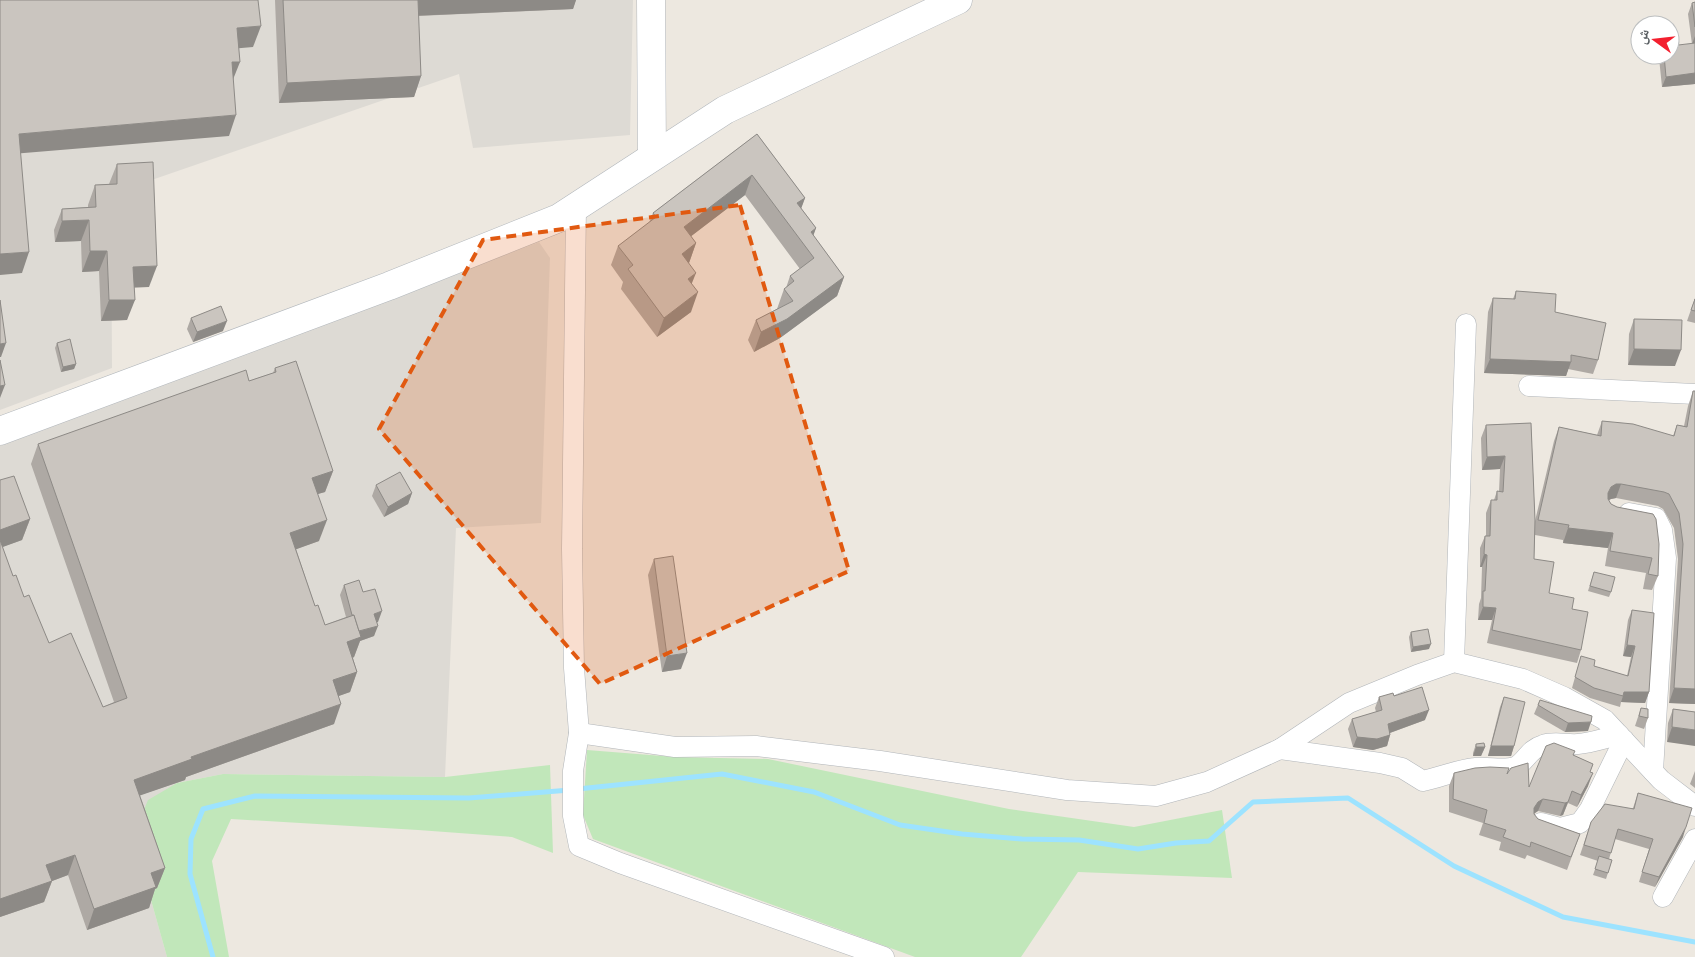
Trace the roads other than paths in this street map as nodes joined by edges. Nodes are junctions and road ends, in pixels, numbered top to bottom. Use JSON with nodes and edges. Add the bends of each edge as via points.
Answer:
{"nodes":[{"id":1,"x":652,"y":0,"type":"edge"},
{"id":2,"x":958,"y":0,"type":"edge"},
{"id":3,"x":652,"y":157,"type":"junction"},
{"id":4,"x":576,"y":206,"type":"junction"},
{"id":5,"x":1466,"y":324,"type":"dead end"},
{"id":6,"x":1529,"y":386,"type":"dead end"},
{"id":7,"x":1695,"y":394,"type":"edge"},
{"id":8,"x":0,"y":432,"type":"edge"},
{"id":9,"x":1614,"y":510,"type":"edge"},
{"id":10,"x":1454,"y":662,"type":"junction"},
{"id":11,"x":579,"y":733,"type":"junction"},
{"id":12,"x":1621,"y":738,"type":"junction"},
{"id":13,"x":1280,"y":749,"type":"junction"},
{"id":14,"x":1653,"y":771,"type":"junction"},
{"id":15,"x":1695,"y":806,"type":"edge"},
{"id":16,"x":1541,"y":823,"type":"edge"},
{"id":17,"x":1695,"y":839,"type":"edge"},
{"id":18,"x":1663,"y":897,"type":"dead end"},
{"id":19,"x":884,"y":957,"type":"edge"}],
"edges":[{"from":1,"to":3,"type":"street"},
{"from":2,"to":3,"type":"street","via":[[725,110]]},
{"from":3,"to":4,"type":"street"},
{"from":4,"to":8,"type":"street","via":[[559,218],[389,286]]},
{"from":4,"to":11,"type":"street","via":[[572,549],[574,668]]},
{"from":5,"to":10,"type":"street"},
{"from":6,"to":7,"type":"street"},
{"from":9,"to":14,"type":"street","via":[[1656,518],[1662,530],[1666,558]]},
{"from":10,"to":12,"type":"street","via":[[1523,679],[1564,697],[1605,720]]},
{"from":10,"to":13,"type":"street","via":[[1349,703]]},
{"from":11,"to":13,"type":"street","via":[[675,747],[765,748],[880,761],[1067,790],[1156,796],[1207,782]]},
{"from":11,"to":19,"type":"street","via":[[573,771],[573,816],[579,846]]},
{"from":12,"to":13,"type":"street","via":[[1580,744],[1551,743],[1530,752],[1518,765],[1507,769],[1454,771],[1423,781],[1402,768],[1380,763]]},
{"from":12,"to":14,"type":"street"},
{"from":12,"to":16,"type":"street","via":[[1590,809],[1580,823],[1560,828]]},
{"from":14,"to":15,"type":"street"},
{"from":17,"to":18,"type":"street"}]}
